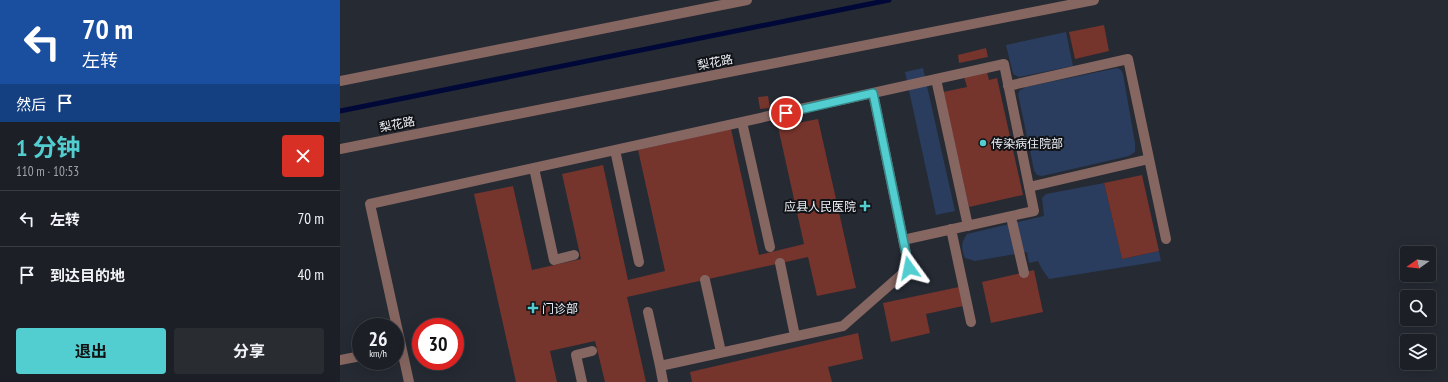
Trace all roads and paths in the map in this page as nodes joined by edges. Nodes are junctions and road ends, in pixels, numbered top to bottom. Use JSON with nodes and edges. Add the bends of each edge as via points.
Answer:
{"nodes":[{"id":1,"x":747,"y":0,"type":"edge"},
{"id":2,"x":1094,"y":0,"type":"edge"},
{"id":3,"x":936,"y":79,"type":"junction"},
{"id":4,"x":340,"y":80,"type":"edge"},
{"id":5,"x":1008,"y":86,"type":"junction"},
{"id":6,"x":873,"y":93,"type":"junction"},
{"id":7,"x":742,"y":122,"type":"junction"},
{"id":8,"x":340,"y":149,"type":"edge"},
{"id":9,"x":615,"y":150,"type":"junction"},
{"id":10,"x":1149,"y":159,"type":"junction"},
{"id":11,"x":534,"y":168,"type":"junction"},
{"id":12,"x":1029,"y":187,"type":"junction"},
{"id":13,"x":1011,"y":216,"type":"junction"},
{"id":14,"x":968,"y":226,"type":"junction"},
{"id":15,"x":951,"y":229,"type":"junction"},
{"id":16,"x":1166,"y":239,"type":"dead end"},
{"id":17,"x":903,"y":240,"type":"junction"},
{"id":18,"x":770,"y":247,"type":"dead end"},
{"id":19,"x":574,"y":255,"type":"dead end"},
{"id":20,"x":639,"y":262,"type":"dead end"},
{"id":21,"x":780,"y":263,"type":"dead end"},
{"id":22,"x":1024,"y":273,"type":"dead end"},
{"id":23,"x":705,"y":280,"type":"dead end"},
{"id":24,"x":648,"y":312,"type":"dead end"},
{"id":25,"x":392,"y":318,"type":"edge"},
{"id":26,"x":971,"y":322,"type":"dead end"},
{"id":27,"x":795,"y":336,"type":"junction"},
{"id":28,"x":592,"y":351,"type":"dead end"},
{"id":29,"x":721,"y":352,"type":"junction"},
{"id":30,"x":352,"y":358,"type":"edge"},
{"id":31,"x":340,"y":360,"type":"edge"},
{"id":32,"x":404,"y":366,"type":"edge"},
{"id":33,"x":660,"y":366,"type":"junction"},
{"id":34,"x":409,"y":382,"type":"edge"},
{"id":35,"x":582,"y":382,"type":"edge"},
{"id":36,"x":663,"y":382,"type":"edge"}],
"edges":[{"from":1,"to":4,"type":"street"},
{"from":2,"to":8,"type":"street","name":"梨花路"},
{"from":3,"to":5,"type":"street","via":[[1004,64]]},
{"from":3,"to":6,"type":"street"},
{"from":3,"to":14,"type":"street"},
{"from":5,"to":10,"type":"street","via":[[1128,59]]},
{"from":5,"to":12,"type":"street"},
{"from":6,"to":7,"type":"street"},
{"from":6,"to":17,"type":"street"},
{"from":7,"to":9,"type":"street"},
{"from":7,"to":18,"type":"street"},
{"from":9,"to":11,"type":"street"},
{"from":9,"to":20,"type":"street"},
{"from":10,"to":12,"type":"street"},
{"from":10,"to":16,"type":"street"},
{"from":11,"to":19,"type":"street","via":[[554,260]]},
{"from":11,"to":25,"type":"street","via":[[370,204]]},
{"from":12,"to":13,"type":"street","via":[[1034,212]]},
{"from":13,"to":14,"type":"street"},
{"from":13,"to":22,"type":"street"},
{"from":14,"to":15,"type":"street"},
{"from":15,"to":17,"type":"street"},
{"from":15,"to":26,"type":"street"},
{"from":17,"to":27,"type":"street","via":[[909,268],[843,326]]},
{"from":21,"to":27,"type":"street"},
{"from":23,"to":29,"type":"street"},
{"from":24,"to":33,"type":"street"},
{"from":27,"to":29,"type":"street"},
{"from":28,"to":35,"type":"street","via":[[576,355]]},
{"from":29,"to":33,"type":"street"},
{"from":30,"to":31,"type":"street"},
{"from":32,"to":34,"type":"street"},
{"from":33,"to":36,"type":"street"}]}
